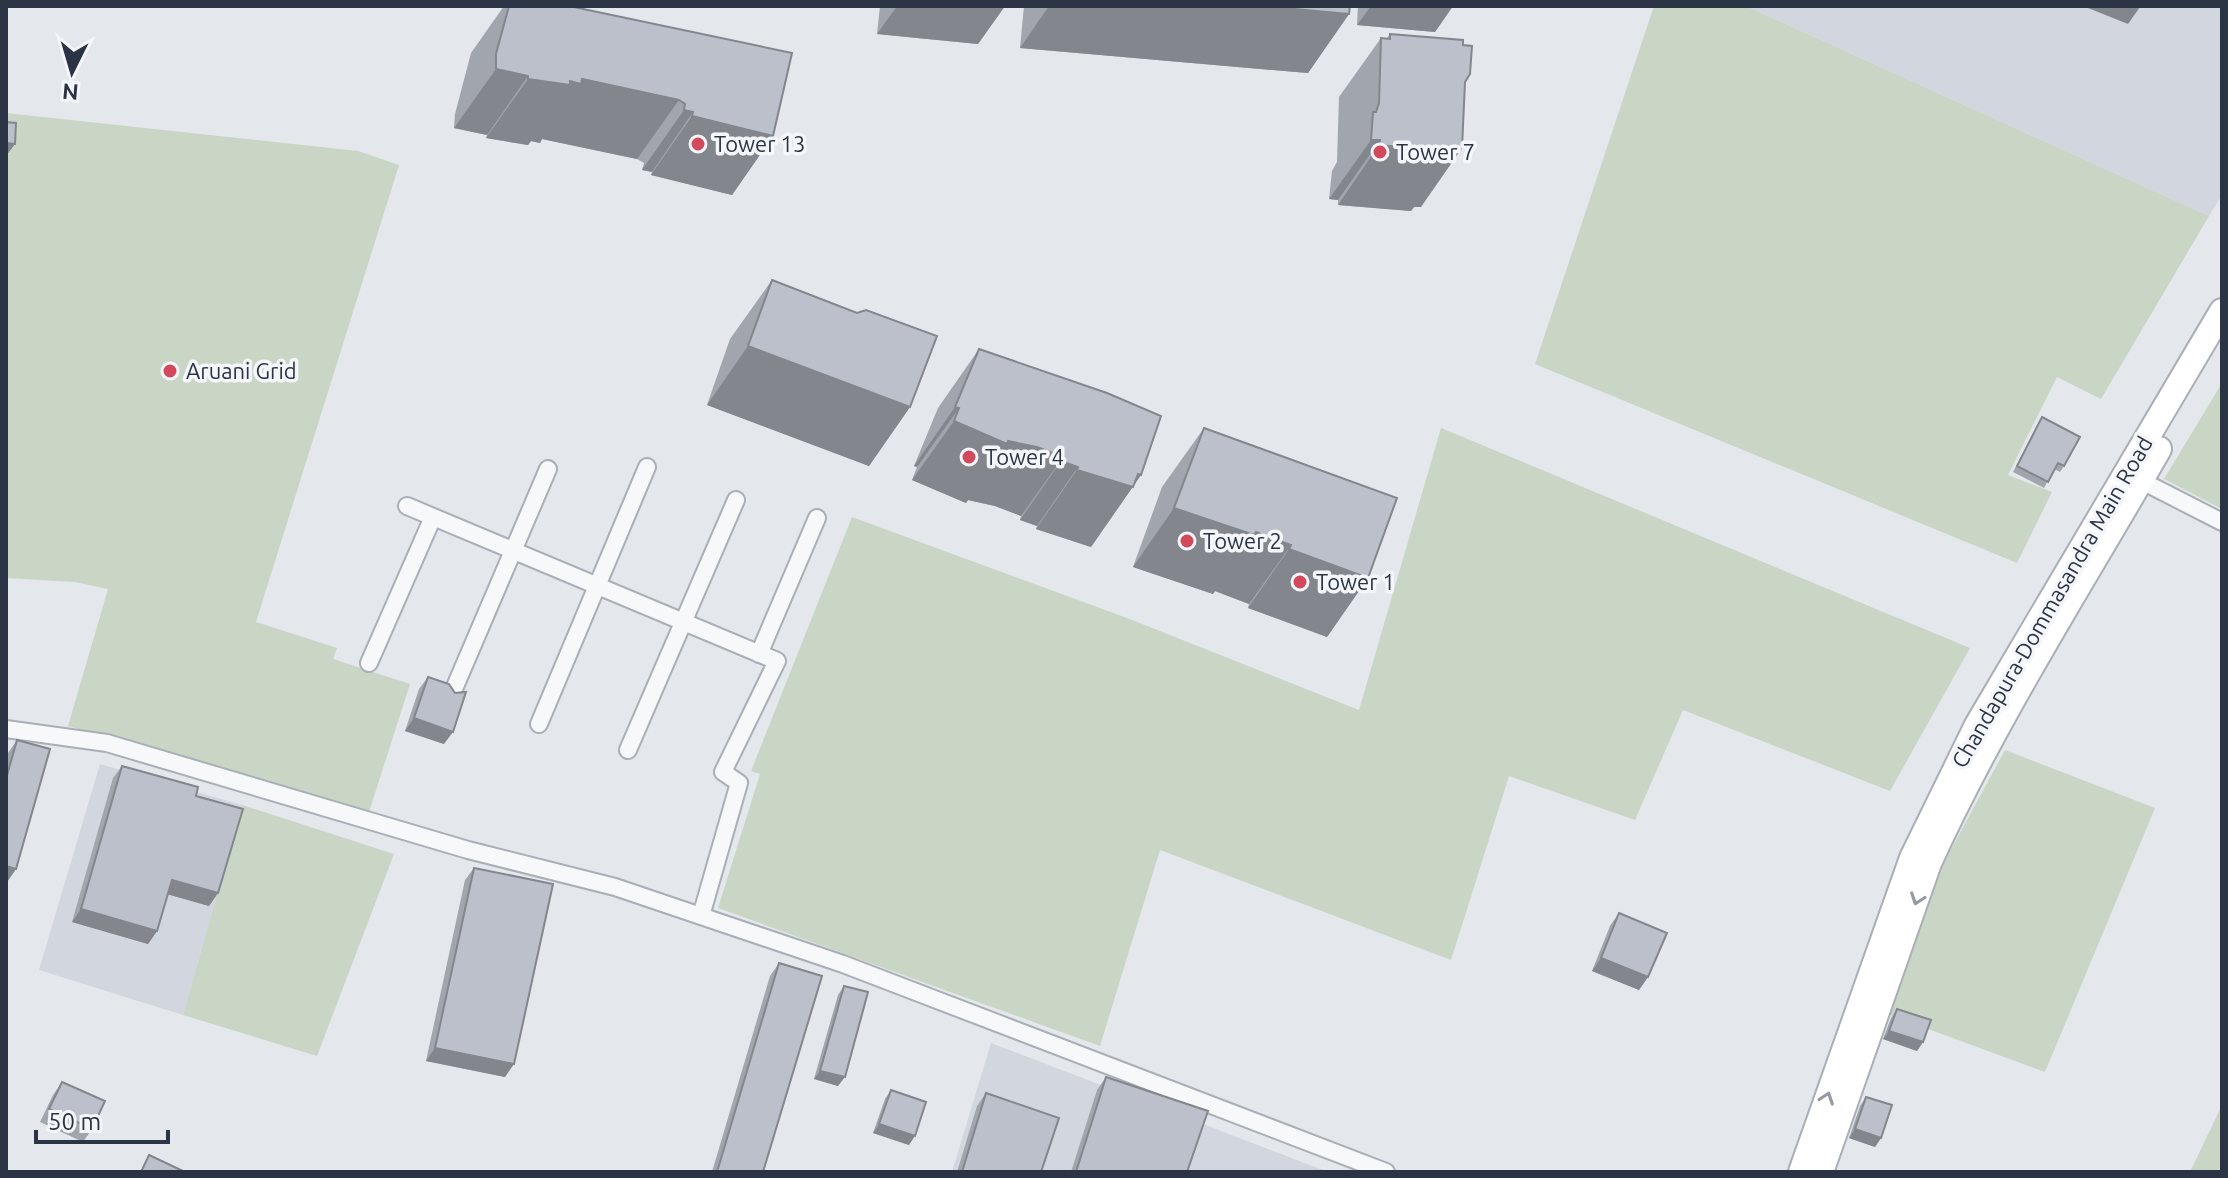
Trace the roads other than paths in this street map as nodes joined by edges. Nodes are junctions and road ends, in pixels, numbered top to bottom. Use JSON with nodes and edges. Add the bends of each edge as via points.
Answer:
{"nodes":[{"id":1,"x":2222,"y":311,"type":"edge"},
{"id":2,"x":2222,"y":339,"type":"edge"},
{"id":3,"x":647,"y":467,"type":"dead end"},
{"id":4,"x":548,"y":469,"type":"dead end"},
{"id":5,"x":2133,"y":477,"type":"junction"},
{"id":6,"x":736,"y":500,"type":"dead end"},
{"id":7,"x":407,"y":506,"type":"dead end"},
{"id":8,"x":433,"y":517,"type":"junction"},
{"id":9,"x":817,"y":518,"type":"dead end"},
{"id":10,"x":2222,"y":522,"type":"edge"},
{"id":11,"x":514,"y":551,"type":"junction"},
{"id":12,"x":597,"y":586,"type":"junction"},
{"id":13,"x":683,"y":622,"type":"junction"},
{"id":14,"x":759,"y":654,"type":"junction"},
{"id":15,"x":369,"y":663,"type":"dead end"},
{"id":16,"x":451,"y":696,"type":"edge"},
{"id":17,"x":539,"y":724,"type":"dead end"},
{"id":18,"x":6,"y":729,"type":"edge"},
{"id":19,"x":628,"y":750,"type":"dead end"},
{"id":20,"x":701,"y":916,"type":"junction"},
{"id":21,"x":1386,"y":1172,"type":"edge"},
{"id":22,"x":1801,"y":1172,"type":"edge"},
{"id":23,"x":1821,"y":1172,"type":"edge"}],
"edges":[{"from":1,"to":5,"type":"main road","name":"Chandapura-Dommasandra Main Road"},
{"from":2,"to":5,"type":"main road","name":"Chandapura-Dommasandra Main Road"},
{"from":3,"to":12,"type":"street"},
{"from":4,"to":11,"type":"street"},
{"from":5,"to":10,"type":"street"},
{"from":22,"to":5,"type":"main road","name":"Chandapura-Dommasandra Main Road","one_way":true,"via":[[1912,858],[1977,725]]},
{"from":5,"to":23,"type":"main road","name":"Chandapura-Dommasandra Main Road","one_way":true,"via":[[1945,827]]},
{"from":6,"to":13,"type":"street"},
{"from":7,"to":8,"type":"street"},
{"from":8,"to":11,"type":"street"},
{"from":8,"to":15,"type":"street"},
{"from":9,"to":14,"type":"street"},
{"from":11,"to":12,"type":"street"},
{"from":11,"to":16,"type":"street"},
{"from":12,"to":13,"type":"street"},
{"from":12,"to":17,"type":"street"},
{"from":13,"to":14,"type":"street"},
{"from":13,"to":19,"type":"street"},
{"from":14,"to":20,"type":"street","via":[[777,661],[723,772],[739,783]]},
{"from":18,"to":20,"type":"street","via":[[107,743]]},
{"from":20,"to":21,"type":"street","via":[[1014,1027]]}]}
